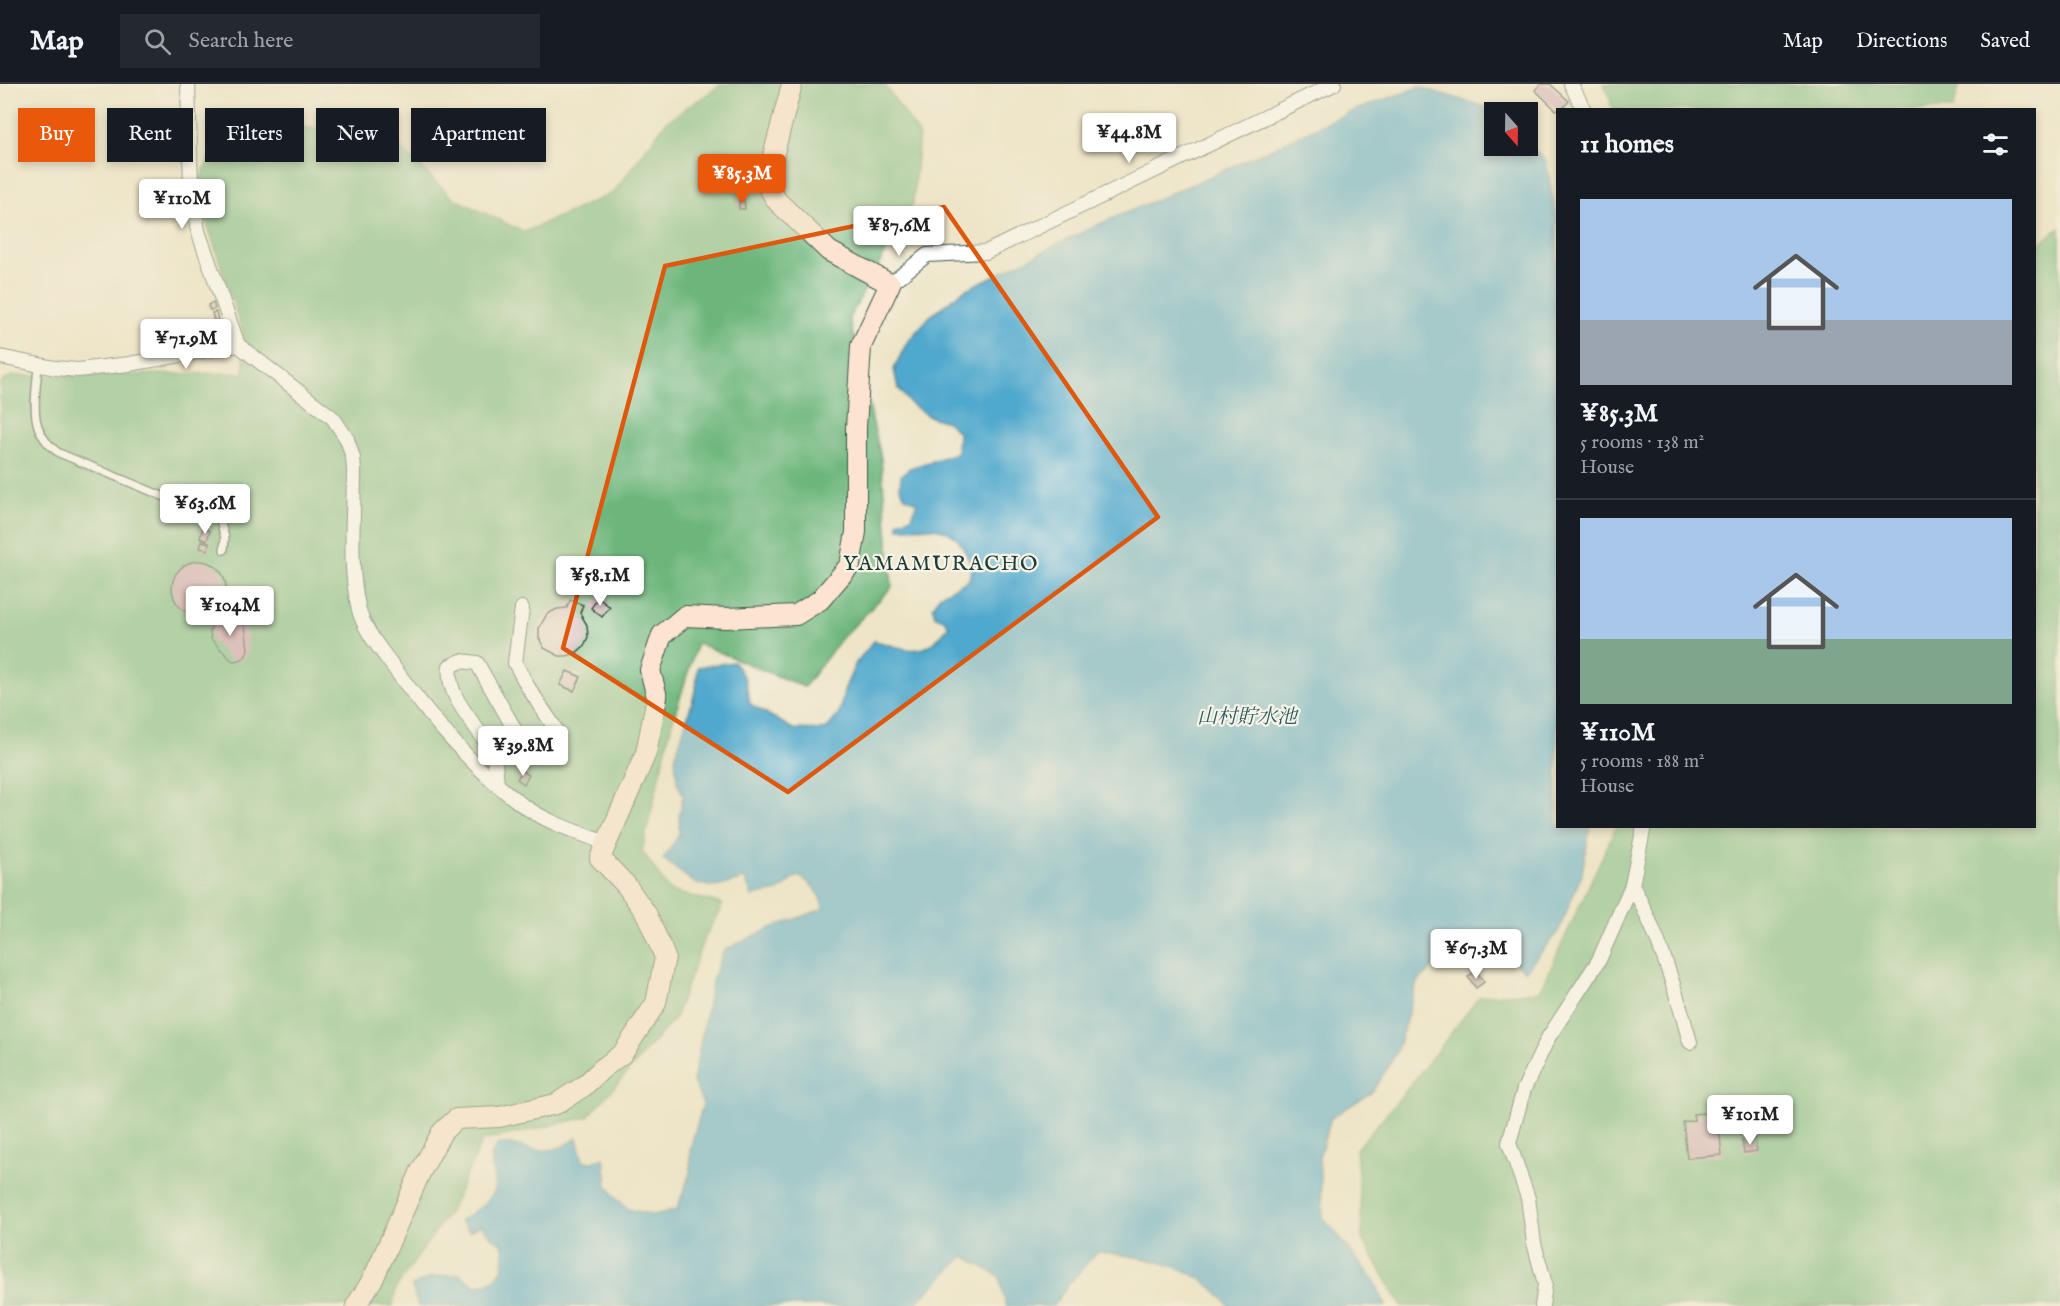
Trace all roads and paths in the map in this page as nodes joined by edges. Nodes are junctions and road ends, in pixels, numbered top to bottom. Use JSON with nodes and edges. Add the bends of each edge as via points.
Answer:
{"nodes":[{"id":1,"x":188,"y":84,"type":"edge"},
{"id":2,"x":792,"y":84,"type":"edge"},
{"id":3,"x":1334,"y":84,"type":"edge"},
{"id":4,"x":1571,"y":84,"type":"edge"},
{"id":5,"x":1583,"y":108,"type":"edge"},
{"id":6,"x":890,"y":284,"type":"junction"},
{"id":7,"x":238,"y":345,"type":"junction"},
{"id":8,"x":0,"y":357,"type":"edge"},
{"id":9,"x":38,"y":365,"type":"junction"},
{"id":10,"x":224,"y":550,"type":"dead end"},
{"id":11,"x":522,"y":608,"type":"dead end"},
{"id":12,"x":497,"y":784,"type":"junction"},
{"id":13,"x":1644,"y":828,"type":"edge"},
{"id":14,"x":608,"y":844,"type":"junction"},
{"id":15,"x":1632,"y":885,"type":"junction"},
{"id":16,"x":1690,"y":1042,"type":"dead end"},
{"id":17,"x":356,"y":1306,"type":"edge"},
{"id":18,"x":1542,"y":1306,"type":"edge"}],
"edges":[{"from":1,"to":7,"type":"street","via":[[196,220]]},
{"from":2,"to":6,"type":"street","via":[[768,186],[777,201],[829,251]]},
{"from":3,"to":6,"type":"street","via":[[986,252],[927,255]]},
{"from":4,"to":5,"type":"street"},
{"from":6,"to":14,"type":"street","via":[[861,346],[856,532],[850,565],[820,600],[796,615],[685,616],[662,635],[650,670],[657,697],[646,753]]},
{"from":7,"to":9,"type":"street","via":[[78,370]]},
{"from":7,"to":12,"type":"street","via":[[333,418],[347,439],[354,470],[354,576],[366,627],[439,725]]},
{"from":8,"to":9,"type":"street"},
{"from":9,"to":10,"type":"lane","via":[[35,417],[49,446],[220,520]]},
{"from":11,"to":12,"type":"street","via":[[515,663],[555,728],[550,743],[537,751],[524,746],[477,663],[461,661],[450,666],[448,677],[494,757]]},
{"from":12,"to":14,"type":"street","via":[[522,805],[556,824]]},
{"from":13,"to":15,"type":"street"},
{"from":14,"to":17,"type":"street","via":[[600,858],[647,915],[665,957],[656,1003],[623,1053],[556,1104],[499,1117],[456,1119],[442,1132],[374,1277]]},
{"from":15,"to":16,"type":"street","via":[[1677,994]]},
{"from":15,"to":18,"type":"street","via":[[1599,960],[1548,1038],[1524,1089],[1509,1143],[1528,1198],[1545,1284]]}]}
